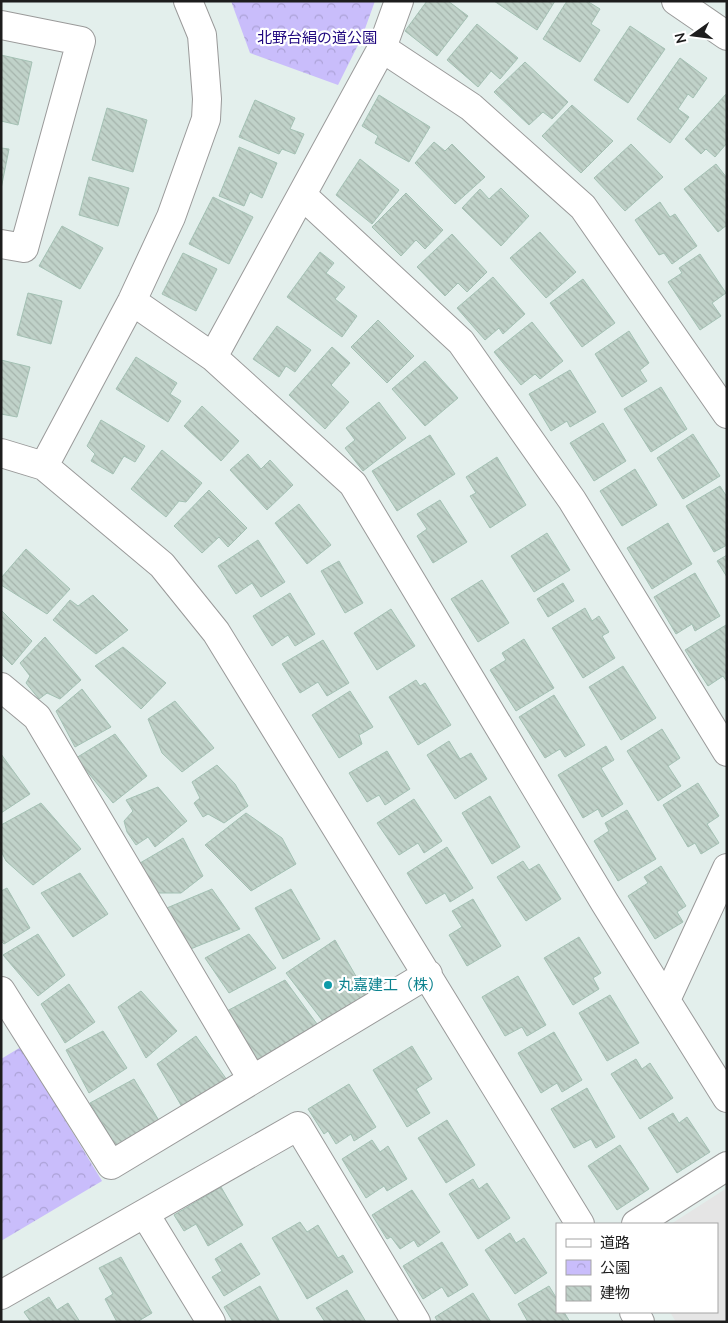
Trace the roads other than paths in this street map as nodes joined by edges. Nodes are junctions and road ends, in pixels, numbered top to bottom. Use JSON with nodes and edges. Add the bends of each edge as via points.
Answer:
{"nodes":[{"id":1,"x":188,"y":1,"type":"edge"},
{"id":2,"x":400,"y":1,"type":"edge"},
{"id":3,"x":676,"y":1,"type":"edge"},
{"id":4,"x":1,"y":25,"type":"edge"},
{"id":5,"x":727,"y":36,"type":"edge"},
{"id":6,"x":382,"y":48,"type":"junction"},
{"id":7,"x":302,"y":195,"type":"junction"},
{"id":8,"x":1,"y":244,"type":"edge"},
{"id":9,"x":132,"y":301,"type":"junction"},
{"id":10,"x":213,"y":357,"type":"junction"},
{"id":11,"x":725,"y":400,"type":"edge"},
{"id":12,"x":1,"y":453,"type":"edge"},
{"id":13,"x":44,"y":466,"type":"junction"},
{"id":14,"x":1,"y":687,"type":"edge"},
{"id":15,"x":727,"y":752,"type":"edge"},
{"id":16,"x":727,"y":868,"type":"edge"},
{"id":17,"x":428,"y":974,"type":"junction"},
{"id":18,"x":1,"y":991,"type":"edge"},
{"id":19,"x":666,"y":1000,"type":"junction"},
{"id":20,"x":252,"y":1079,"type":"junction"},
{"id":21,"x":727,"y":1098,"type":"edge"},
{"id":22,"x":727,"y":1166,"type":"edge"},
{"id":23,"x":145,"y":1214,"type":"junction"},
{"id":24,"x":579,"y":1223,"type":"edge"},
{"id":25,"x":638,"y":1223,"type":"edge"},
{"id":26,"x":1,"y":1295,"type":"edge"},
{"id":27,"x":211,"y":1322,"type":"edge"},
{"id":28,"x":416,"y":1322,"type":"edge"}],
"edges":[{"from":1,"to":9,"type":"street","via":[[202,35],[206,119],[171,217]]},
{"from":2,"to":6,"type":"street"},
{"from":3,"to":5,"type":"street"},
{"from":4,"to":8,"type":"street","via":[[81,41],[24,248]]},
{"from":6,"to":7,"type":"street"},
{"from":6,"to":11,"type":"street","via":[[471,107],[584,207]]},
{"from":7,"to":10,"type":"street"},
{"from":7,"to":15,"type":"street","via":[[461,342],[572,500]]},
{"from":9,"to":10,"type":"street"},
{"from":9,"to":13,"type":"street"},
{"from":10,"to":19,"type":"street","via":[[353,484]]},
{"from":12,"to":13,"type":"street"},
{"from":13,"to":17,"type":"street","via":[[162,565],[216,632]]},
{"from":14,"to":20,"type":"street","via":[[36,718]]},
{"from":16,"to":19,"type":"street"},
{"from":17,"to":20,"type":"street"},
{"from":17,"to":24,"type":"street"},
{"from":18,"to":20,"type":"street","via":[[111,1165]]},
{"from":19,"to":21,"type":"street"},
{"from":22,"to":25,"type":"street"},
{"from":23,"to":26,"type":"street"},
{"from":23,"to":27,"type":"street"},
{"from":23,"to":28,"type":"street","via":[[298,1126]]}]}
